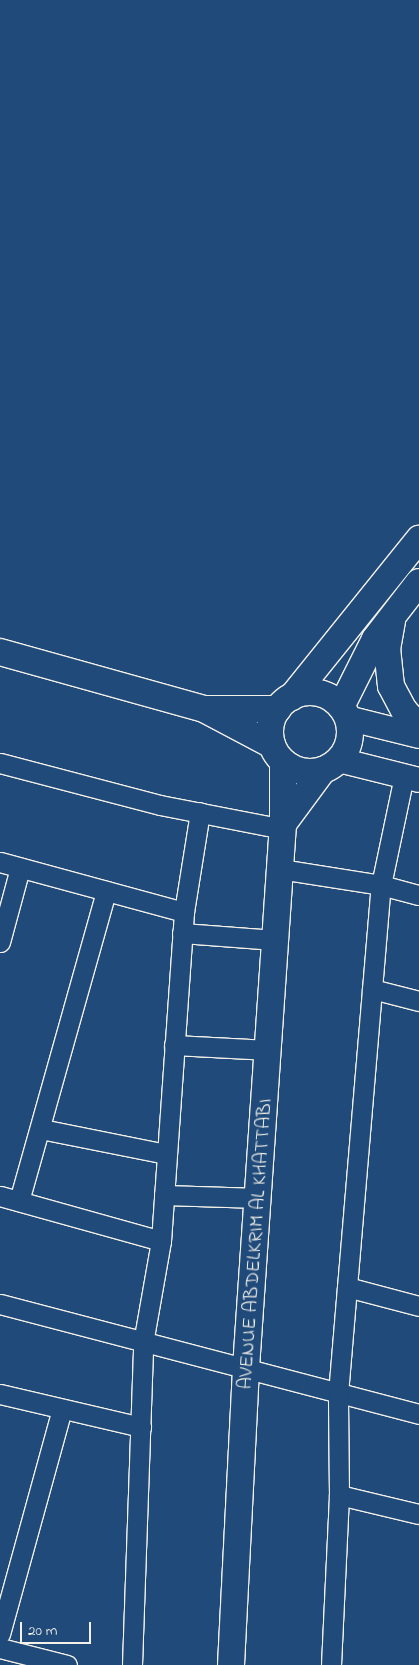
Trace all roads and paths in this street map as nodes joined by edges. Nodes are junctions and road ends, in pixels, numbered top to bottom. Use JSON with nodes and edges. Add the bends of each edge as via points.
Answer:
{"nodes":[{"id":1,"x":419,"y":539,"type":"edge"},
{"id":2,"x":419,"y":582,"type":"edge"},
{"id":3,"x":393,"y":613,"type":"junction"},
{"id":4,"x":0,"y":652,"type":"edge"},
{"id":5,"x":285,"y":703,"type":"junction"},
{"id":6,"x":204,"y":709,"type":"junction"},
{"id":7,"x":344,"y":713,"type":"junction"},
{"id":8,"x":419,"y":727,"type":"edge"},
{"id":9,"x":419,"y":736,"type":"edge"},
{"id":10,"x":278,"y":753,"type":"junction"},
{"id":11,"x":0,"y":763,"type":"edge"},
{"id":12,"x":331,"y":765,"type":"junction"},
{"id":13,"x":411,"y":778,"type":"edge"},
{"id":14,"x":200,"y":812,"type":"junction"},
{"id":15,"x":283,"y":826,"type":"junction"},
{"id":16,"x":0,"y":862,"type":"edge"},
{"id":17,"x":20,"y":868,"type":"junction"},
{"id":18,"x":280,"y":869,"type":"junction"},
{"id":19,"x":381,"y":885,"type":"junction"},
{"id":20,"x":106,"y":890,"type":"junction"},
{"id":21,"x":419,"y":895,"type":"edge"},
{"id":22,"x":184,"y":912,"type":"junction"},
{"id":23,"x":182,"y":933,"type":"junction"},
{"id":24,"x":275,"y":940,"type":"junction"},
{"id":25,"x":0,"y":942,"type":"edge"},
{"id":26,"x":372,"y":989,"type":"junction"},
{"id":27,"x":419,"y":1001,"type":"edge"},
{"id":28,"x":174,"y":1045,"type":"junction"},
{"id":29,"x":269,"y":1050,"type":"junction"},
{"id":30,"x":41,"y":1129,"type":"junction"},
{"id":31,"x":166,"y":1154,"type":"junction"},
{"id":32,"x":164,"y":1195,"type":"junction"},
{"id":33,"x":0,"y":1196,"type":"edge"},
{"id":34,"x":259,"y":1198,"type":"junction"},
{"id":35,"x":19,"y":1201,"type":"junction"},
{"id":36,"x":161,"y":1240,"type":"junction"},
{"id":37,"x":347,"y":1287,"type":"junction"},
{"id":38,"x":0,"y":1304,"type":"edge"},
{"id":39,"x":419,"y":1306,"type":"edge"},
{"id":40,"x":142,"y":1343,"type":"junction"},
{"id":41,"x":246,"y":1368,"type":"junction"},
{"id":42,"x":0,"y":1394,"type":"edge"},
{"id":43,"x":338,"y":1394,"type":"junction"},
{"id":44,"x":62,"y":1409,"type":"junction"},
{"id":45,"x":419,"y":1414,"type":"edge"},
{"id":46,"x":141,"y":1427,"type":"junction"},
{"id":47,"x":339,"y":1495,"type":"junction"},
{"id":48,"x":419,"y":1514,"type":"edge"},
{"id":49,"x":0,"y":1634,"type":"edge"},
{"id":50,"x":0,"y":1648,"type":"edge"},
{"id":51,"x":67,"y":1665,"type":"edge"},
{"id":52,"x":132,"y":1665,"type":"edge"},
{"id":53,"x":231,"y":1665,"type":"edge"},
{"id":54,"x":331,"y":1665,"type":"edge"}],
"edges":[{"from":1,"to":5,"type":"main road"},
{"from":2,"to":3,"type":"main road"},
{"from":3,"to":7,"type":"main road","via":[[358,668]]},
{"from":3,"to":8,"type":"main road","via":[[386,648],[388,673],[395,696]]},
{"from":4,"to":6,"type":"main road"},
{"from":5,"to":6,"type":"main road"},
{"from":5,"to":7,"type":"main road","via":[[302,693],[319,694]]},
{"from":5,"to":10,"type":"main road","via":[[271,726]]},
{"from":6,"to":10,"type":"main road"},
{"from":7,"to":9,"type":"street"},
{"from":7,"to":12,"type":"main road","via":[[350,732],[347,747]]},
{"from":10,"to":12,"type":"main road","via":[[309,772]]},
{"from":10,"to":15,"type":"main road","name":"AVENUE ABDELKRIM AL KHATTABI"},
{"from":11,"to":14,"type":"street","via":[[99,790]]},
{"from":12,"to":13,"type":"street"},
{"from":12,"to":15,"type":"main road"},
{"from":13,"to":19,"type":"street"},
{"from":14,"to":15,"type":"street"},
{"from":14,"to":22,"type":"street"},
{"from":15,"to":18,"type":"main road","name":"AVENUE ABDELKRIM AL KHATTABI"},
{"from":16,"to":17,"type":"street"},
{"from":17,"to":20,"type":"street"},
{"from":17,"to":25,"type":"street"},
{"from":18,"to":19,"type":"street"},
{"from":18,"to":24,"type":"main road","name":"AVENUE ABDELKRIM AL KHATTABI"},
{"from":19,"to":21,"type":"street"},
{"from":19,"to":26,"type":"street"},
{"from":20,"to":22,"type":"street"},
{"from":20,"to":30,"type":"street"},
{"from":22,"to":23,"type":"street"},
{"from":23,"to":24,"type":"street"},
{"from":23,"to":28,"type":"street"},
{"from":24,"to":29,"type":"main road","name":"AVENUE ABDELKRIM AL KHATTABI"},
{"from":26,"to":27,"type":"street"},
{"from":26,"to":37,"type":"street"},
{"from":28,"to":29,"type":"street"},
{"from":28,"to":31,"type":"street"},
{"from":29,"to":34,"type":"main road","name":"AVENUE ABDELKRIM AL KHATTABI"},
{"from":30,"to":31,"type":"street"},
{"from":30,"to":35,"type":"street"},
{"from":31,"to":32,"type":"street"},
{"from":32,"to":34,"type":"street"},
{"from":32,"to":36,"type":"street"},
{"from":33,"to":35,"type":"street"},
{"from":34,"to":41,"type":"main road","name":"AVENUE ABDELKRIM AL KHATTABI"},
{"from":35,"to":36,"type":"street"},
{"from":36,"to":40,"type":"street"},
{"from":37,"to":39,"type":"street"},
{"from":37,"to":43,"type":"street"},
{"from":38,"to":40,"type":"street"},
{"from":40,"to":41,"type":"street"},
{"from":40,"to":46,"type":"street"},
{"from":41,"to":43,"type":"street"},
{"from":41,"to":53,"type":"main road","name":"AVENUE ABDELKRIM AL KHATTABI"},
{"from":42,"to":44,"type":"street"},
{"from":43,"to":45,"type":"street"},
{"from":43,"to":47,"type":"street"},
{"from":44,"to":46,"type":"street"},
{"from":44,"to":49,"type":"street"},
{"from":46,"to":52,"type":"street"},
{"from":47,"to":48,"type":"street"},
{"from":47,"to":54,"type":"street"},
{"from":50,"to":51,"type":"street"}]}
